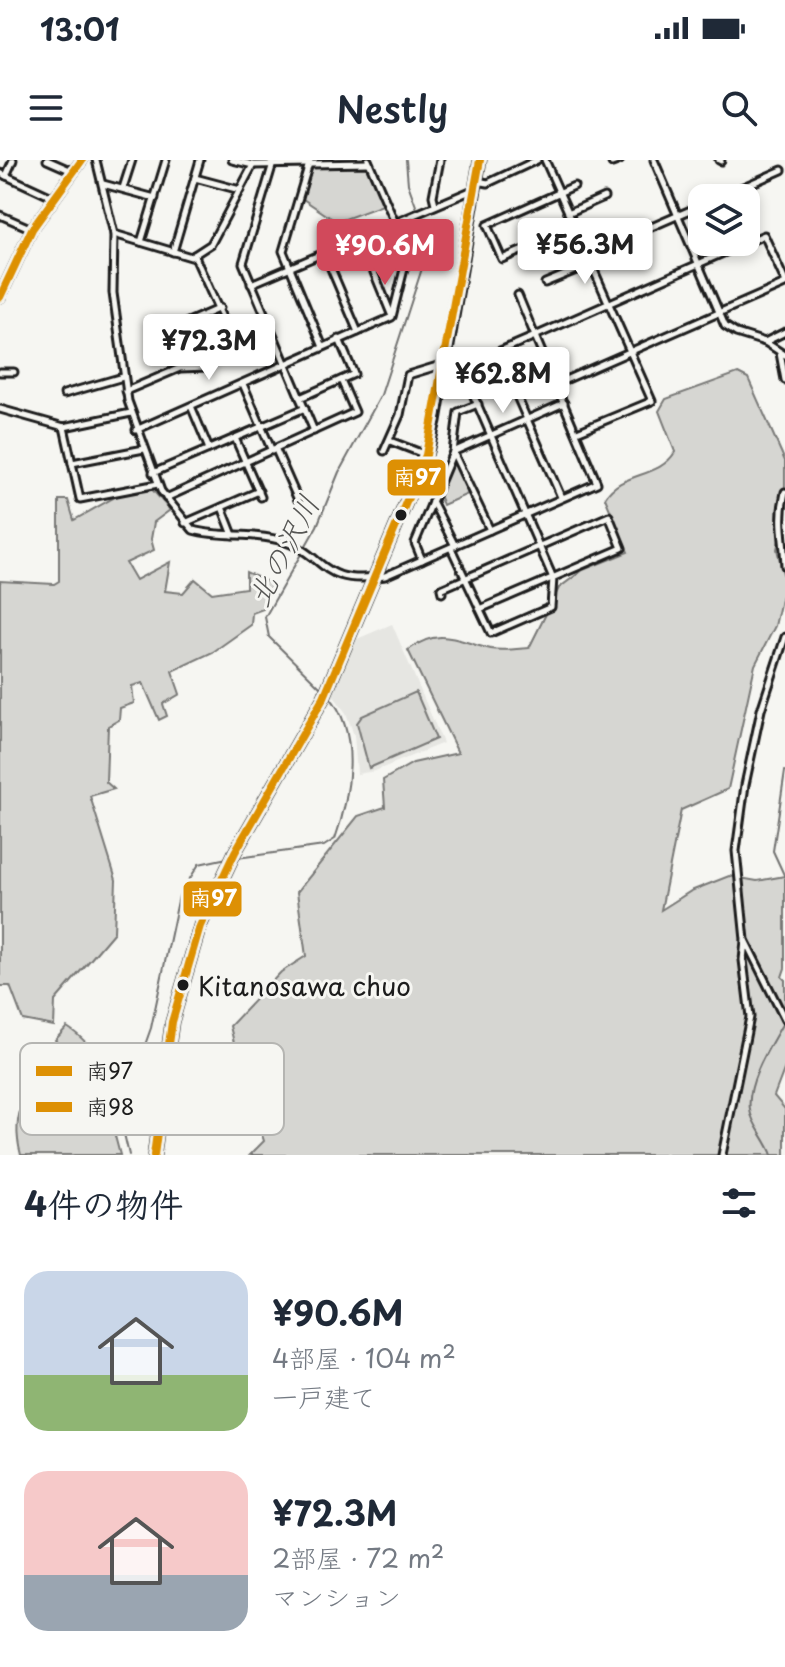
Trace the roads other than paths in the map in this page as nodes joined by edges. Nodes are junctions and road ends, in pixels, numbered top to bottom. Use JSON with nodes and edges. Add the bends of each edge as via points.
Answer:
{"nodes":[{"id":1,"x":13,"y":160,"type":"edge"},
{"id":2,"x":47,"y":160,"type":"edge"},
{"id":3,"x":82,"y":160,"type":"edge"},
{"id":4,"x":96,"y":160,"type":"edge"},
{"id":5,"x":132,"y":160,"type":"edge"},
{"id":6,"x":166,"y":160,"type":"edge"},
{"id":7,"x":200,"y":160,"type":"edge"},
{"id":8,"x":234,"y":160,"type":"edge"},
{"id":9,"x":440,"y":160,"type":"edge"},
{"id":10,"x":480,"y":160,"type":"edge"},
{"id":11,"x":537,"y":160,"type":"edge"},
{"id":12,"x":545,"y":160,"type":"edge"},
{"id":13,"x":620,"y":160,"type":"edge"},
{"id":14,"x":654,"y":160,"type":"edge"},
{"id":15,"x":273,"y":162,"type":"edge"},
{"id":16,"x":310,"y":162,"type":"edge"},
{"id":17,"x":368,"y":162,"type":"edge"},
{"id":18,"x":612,"y":163,"type":"dead end"},
{"id":19,"x":253,"y":165,"type":"junction"},
{"id":20,"x":782,"y":170,"type":"dead end"},
{"id":21,"x":72,"y":171,"type":"junction"},
{"id":22,"x":3,"y":174,"type":"edge"},
{"id":23,"x":195,"y":178,"type":"junction"},
{"id":24,"x":103,"y":184,"type":"junction"},
{"id":25,"x":750,"y":184,"type":"edge"},
{"id":26,"x":475,"y":185,"type":"junction"},
{"id":27,"x":574,"y":186,"type":"dead end"},
{"id":28,"x":123,"y":188,"type":"junction"},
{"id":29,"x":241,"y":191,"type":"junction"},
{"id":30,"x":559,"y":193,"type":"junction"},
{"id":31,"x":52,"y":197,"type":"junction"},
{"id":32,"x":604,"y":197,"type":"dead end"},
{"id":33,"x":155,"y":198,"type":"junction"},
{"id":34,"x":435,"y":204,"type":"junction"},
{"id":35,"x":688,"y":211,"type":"edge"},
{"id":36,"x":568,"y":213,"type":"junction"},
{"id":37,"x":0,"y":215,"type":"edge"},
{"id":38,"x":678,"y":215,"type":"junction"},
{"id":39,"x":396,"y":222,"type":"junction"},
{"id":40,"x":575,"y":228,"type":"junction"},
{"id":41,"x":32,"y":229,"type":"junction"},
{"id":42,"x":114,"y":234,"type":"junction"},
{"id":43,"x":360,"y":238,"type":"junction"},
{"id":44,"x":141,"y":242,"type":"junction"},
{"id":45,"x":173,"y":252,"type":"junction"},
{"id":46,"x":324,"y":252,"type":"junction"},
{"id":47,"x":194,"y":255,"type":"junction"},
{"id":48,"x":587,"y":255,"type":"junction"},
{"id":49,"x":591,"y":264,"type":"junction"},
{"id":50,"x":700,"y":265,"type":"junction"},
{"id":51,"x":289,"y":267,"type":"junction"},
{"id":52,"x":545,"y":283,"type":"dead end"},
{"id":53,"x":785,"y":283,"type":"edge"},
{"id":54,"x":251,"y":284,"type":"junction"},
{"id":55,"x":518,"y":295,"type":"dead end"},
{"id":56,"x":0,"y":297,"type":"edge"},
{"id":57,"x":609,"y":304,"type":"junction"},
{"id":58,"x":220,"y":308,"type":"junction"},
{"id":59,"x":720,"y":312,"type":"junction"},
{"id":60,"x":392,"y":317,"type":"junction"},
{"id":61,"x":269,"y":326,"type":"junction"},
{"id":62,"x":178,"y":327,"type":"junction"},
{"id":63,"x":358,"y":332,"type":"junction"},
{"id":64,"x":785,"y":332,"type":"edge"},
{"id":65,"x":158,"y":335,"type":"dead end"},
{"id":66,"x":535,"y":336,"type":"junction"},
{"id":67,"x":339,"y":339,"type":"junction"},
{"id":68,"x":765,"y":342,"type":"junction"},
{"id":69,"x":323,"y":347,"type":"junction"},
{"id":70,"x":630,"y":352,"type":"junction"},
{"id":71,"x":498,"y":353,"type":"junction"},
{"id":72,"x":783,"y":354,"type":"edge"},
{"id":73,"x":445,"y":364,"type":"junction"},
{"id":74,"x":285,"y":365,"type":"junction"},
{"id":75,"x":462,"y":369,"type":"junction"},
{"id":76,"x":0,"y":372,"type":"edge"},
{"id":77,"x":14,"y":372,"type":"dead end"},
{"id":78,"x":443,"y":375,"type":"junction"},
{"id":79,"x":123,"y":377,"type":"junction"},
{"id":80,"x":341,"y":380,"type":"junction"},
{"id":81,"x":785,"y":380,"type":"edge"},
{"id":82,"x":243,"y":384,"type":"junction"},
{"id":83,"x":556,"y":384,"type":"junction"},
{"id":84,"x":126,"y":391,"type":"junction"},
{"id":85,"x":64,"y":394,"type":"dead end"},
{"id":86,"x":300,"y":398,"type":"junction"},
{"id":87,"x":564,"y":403,"type":"junction"},
{"id":88,"x":478,"y":404,"type":"junction"},
{"id":89,"x":191,"y":406,"type":"junction"},
{"id":90,"x":305,"y":408,"type":"junction"},
{"id":91,"x":0,"y":409,"type":"edge"},
{"id":92,"x":131,"y":413,"type":"junction"},
{"id":93,"x":527,"y":420,"type":"junction"},
{"id":94,"x":261,"y":426,"type":"junction"},
{"id":95,"x":64,"y":427,"type":"junction"},
{"id":96,"x":136,"y":430,"type":"junction"},
{"id":97,"x":314,"y":431,"type":"junction"},
{"id":98,"x":577,"y":432,"type":"junction"},
{"id":99,"x":491,"y":436,"type":"junction"},
{"id":100,"x":235,"y":438,"type":"junction"},
{"id":101,"x":390,"y":441,"type":"junction"},
{"id":102,"x":144,"y":449,"type":"junction"},
{"id":103,"x":209,"y":449,"type":"junction"},
{"id":104,"x":274,"y":450,"type":"junction"},
{"id":105,"x":384,"y":451,"type":"dead end"},
{"id":106,"x":453,"y":452,"type":"junction"},
{"id":107,"x":426,"y":455,"type":"junction"},
{"id":108,"x":72,"y":463,"type":"junction"},
{"id":109,"x":246,"y":463,"type":"junction"},
{"id":110,"x":153,"y":473,"type":"junction"},
{"id":111,"x":158,"y":484,"type":"junction"},
{"id":112,"x":785,"y":492,"type":"edge"},
{"id":113,"x":561,"y":497,"type":"junction"},
{"id":114,"x":166,"y":498,"type":"junction"},
{"id":115,"x":298,"y":500,"type":"dead end"},
{"id":116,"x":432,"y":501,"type":"junction"},
{"id":117,"x":222,"y":507,"type":"junction"},
{"id":118,"x":524,"y":513,"type":"junction"},
{"id":119,"x":185,"y":523,"type":"junction"},
{"id":120,"x":490,"y":530,"type":"junction"},
{"id":121,"x":233,"y":535,"type":"junction"},
{"id":122,"x":453,"y":547,"type":"junction"},
{"id":123,"x":539,"y":547,"type":"junction"},
{"id":124,"x":422,"y":560,"type":"junction"},
{"id":125,"x":785,"y":566,"type":"edge"},
{"id":126,"x":373,"y":578,"type":"junction"},
{"id":127,"x":553,"y":578,"type":"junction"},
{"id":128,"x":466,"y":579,"type":"junction"},
{"id":129,"x":442,"y":593,"type":"dead end"},
{"id":130,"x":480,"y":609,"type":"junction"},
{"id":131,"x":785,"y":637,"type":"edge"},
{"id":132,"x":745,"y":940,"type":"junction"},
{"id":133,"x":785,"y":1020,"type":"edge"},
{"id":134,"x":169,"y":1043,"type":"edge"},
{"id":135,"x":157,"y":1135,"type":"edge"},
{"id":136,"x":154,"y":1155,"type":"edge"},
{"id":137,"x":722,"y":1155,"type":"edge"}],
"edges":[{"from":1,"to":22,"type":"street"},
{"from":2,"to":21,"type":"street"},
{"from":3,"to":21,"type":"street"},
{"from":4,"to":24,"type":"street"},
{"from":5,"to":28,"type":"street"},
{"from":6,"to":33,"type":"street"},
{"from":7,"to":23,"type":"street"},
{"from":8,"to":19,"type":"street"},
{"from":9,"to":34,"type":"street"},
{"from":10,"to":26,"type":"main road"},
{"from":11,"to":26,"type":"street"},
{"from":12,"to":30,"type":"street"},
{"from":13,"to":18,"type":"street"},
{"from":14,"to":38,"type":"street"},
{"from":15,"to":16,"type":"street"},
{"from":15,"to":19,"type":"street"},
{"from":15,"to":54,"type":"street","via":[[243,263]]},
{"from":16,"to":17,"type":"street"},
{"from":16,"to":51,"type":"street","via":[[283,251]]},
{"from":17,"to":39,"type":"street"},
{"from":19,"to":29,"type":"street"},
{"from":20,"to":25,"type":"street"},
{"from":21,"to":31,"type":"street"},
{"from":22,"to":31,"type":"street"},
{"from":23,"to":29,"type":"street"},
{"from":23,"to":45,"type":"street"},
{"from":24,"to":28,"type":"street"},
{"from":24,"to":42,"type":"street"},
{"from":26,"to":34,"type":"street"},
{"from":26,"to":73,"type":"main road"},
{"from":27,"to":30,"type":"street"},
{"from":28,"to":33,"type":"street"},
{"from":29,"to":47,"type":"street","via":[[211,244]]},
{"from":30,"to":36,"type":"street"},
{"from":30,"to":40,"type":"street","via":[[487,225],[502,259]]},
{"from":31,"to":41,"type":"street"},
{"from":32,"to":36,"type":"street"},
{"from":33,"to":44,"type":"street"},
{"from":34,"to":39,"type":"street"},
{"from":35,"to":38,"type":"street"},
{"from":36,"to":40,"type":"street"},
{"from":37,"to":41,"type":"street"},
{"from":38,"to":48,"type":"street"},
{"from":38,"to":50,"type":"street"},
{"from":39,"to":43,"type":"street"},
{"from":39,"to":60,"type":"street","via":[[408,253]]},
{"from":40,"to":48,"type":"street"},
{"from":41,"to":56,"type":"street"},
{"from":42,"to":44,"type":"street"},
{"from":42,"to":79,"type":"street","via":[[113,293]]},
{"from":43,"to":46,"type":"street"},
{"from":43,"to":60,"type":"street"},
{"from":44,"to":45,"type":"street"},
{"from":45,"to":47,"type":"street"},
{"from":46,"to":51,"type":"street"},
{"from":46,"to":63,"type":"street"},
{"from":47,"to":58,"type":"street"},
{"from":48,"to":49,"type":"street"},
{"from":49,"to":52,"type":"street"},
{"from":49,"to":57,"type":"street"},
{"from":50,"to":53,"type":"street","via":[[764,235]]},
{"from":50,"to":57,"type":"street"},
{"from":50,"to":59,"type":"street"},
{"from":51,"to":54,"type":"street"},
{"from":51,"to":69,"type":"street"},
{"from":53,"to":59,"type":"street"},
{"from":54,"to":61,"type":"street"},
{"from":55,"to":66,"type":"street"},
{"from":57,"to":66,"type":"street"},
{"from":57,"to":70,"type":"street"},
{"from":58,"to":61,"type":"street","via":[[233,342]]},
{"from":58,"to":62,"type":"street"},
{"from":59,"to":68,"type":"street","via":[[725,326]]},
{"from":59,"to":70,"type":"street"},
{"from":60,"to":63,"type":"street"},
{"from":61,"to":74,"type":"street"},
{"from":62,"to":65,"type":"street"},
{"from":62,"to":84,"type":"street","via":[[208,367],[180,368]]},
{"from":63,"to":67,"type":"street"},
{"from":64,"to":68,"type":"street"},
{"from":66,"to":71,"type":"street"},
{"from":66,"to":83,"type":"street"},
{"from":67,"to":69,"type":"street"},
{"from":67,"to":80,"type":"street","via":[[354,374]]},
{"from":68,"to":72,"type":"street"},
{"from":69,"to":74,"type":"street"},
{"from":70,"to":83,"type":"street"},
{"from":70,"to":98,"type":"street","via":[[652,401]]},
{"from":71,"to":75,"type":"street"},
{"from":71,"to":93,"type":"street"},
{"from":72,"to":81,"type":"street"},
{"from":73,"to":78,"type":"main road"},
{"from":73,"to":101,"type":"street","via":[[408,375]]},
{"from":74,"to":82,"type":"street"},
{"from":74,"to":86,"type":"street"},
{"from":75,"to":78,"type":"street"},
{"from":75,"to":88,"type":"street"},
{"from":76,"to":77,"type":"street"},
{"from":78,"to":107,"type":"main road"},
{"from":79,"to":84,"type":"street"},
{"from":79,"to":85,"type":"street"},
{"from":80,"to":86,"type":"street"},
{"from":80,"to":97,"type":"street","via":[[355,412]]},
{"from":82,"to":89,"type":"street"},
{"from":82,"to":94,"type":"street"},
{"from":83,"to":87,"type":"street"},
{"from":84,"to":92,"type":"street"},
{"from":86,"to":90,"type":"street"},
{"from":87,"to":93,"type":"street"},
{"from":87,"to":98,"type":"street"},
{"from":88,"to":99,"type":"street"},
{"from":88,"to":106,"type":"street","via":[[458,412]]},
{"from":89,"to":96,"type":"street"},
{"from":89,"to":103,"type":"street"},
{"from":90,"to":94,"type":"street"},
{"from":90,"to":97,"type":"street"},
{"from":91,"to":95,"type":"street"},
{"from":92,"to":95,"type":"street"},
{"from":92,"to":96,"type":"street"},
{"from":93,"to":99,"type":"street"},
{"from":93,"to":113,"type":"street"},
{"from":94,"to":100,"type":"street"},
{"from":94,"to":104,"type":"street"},
{"from":95,"to":108,"type":"street"},
{"from":96,"to":102,"type":"street"},
{"from":97,"to":104,"type":"street"},
{"from":98,"to":113,"type":"street","via":[[597,483]]},
{"from":99,"to":106,"type":"street"},
{"from":99,"to":118,"type":"street"},
{"from":100,"to":103,"type":"street"},
{"from":100,"to":109,"type":"street"},
{"from":101,"to":105,"type":"street"},
{"from":101,"to":107,"type":"street"},
{"from":102,"to":108,"type":"street"},
{"from":102,"to":110,"type":"street"},
{"from":103,"to":110,"type":"street"},
{"from":104,"to":109,"type":"street"},
{"from":104,"to":115,"type":"street"},
{"from":106,"to":116,"type":"street"},
{"from":106,"to":120,"type":"street"},
{"from":107,"to":126,"type":"main road"},
{"from":108,"to":111,"type":"street","via":[[80,499]]},
{"from":109,"to":114,"type":"street"},
{"from":109,"to":117,"type":"street","via":[[260,494]]},
{"from":110,"to":111,"type":"street"},
{"from":111,"to":114,"type":"street"},
{"from":112,"to":125,"type":"street","via":[[779,527]]},
{"from":113,"to":118,"type":"street"},
{"from":114,"to":119,"type":"street"},
{"from":116,"to":122,"type":"street"},
{"from":116,"to":124,"type":"street","via":[[415,543]]},
{"from":117,"to":119,"type":"street"},
{"from":117,"to":121,"type":"street"},
{"from":118,"to":120,"type":"street"},
{"from":118,"to":123,"type":"street"},
{"from":119,"to":121,"type":"street","via":[[205,533]]},
{"from":120,"to":122,"type":"street"},
{"from":121,"to":126,"type":"street","via":[[274,538],[297,546],[342,577]]},
{"from":122,"to":124,"type":"street"},
{"from":122,"to":128,"type":"street"},
{"from":123,"to":127,"type":"street"},
{"from":123,"to":127,"type":"street","via":[[609,516],[622,548]]},
{"from":123,"to":128,"type":"street"},
{"from":124,"to":126,"type":"street"},
{"from":126,"to":134,"type":"main road","via":[[330,685],[235,852],[200,926]]},
{"from":127,"to":130,"type":"street"},
{"from":127,"to":130,"type":"street","via":[[551,607],[491,633]]},
{"from":128,"to":129,"type":"street"},
{"from":128,"to":130,"type":"street"},
{"from":131,"to":132,"type":"street","via":[[761,710],[739,826],[737,876]]},
{"from":132,"to":133,"type":"street"},
{"from":132,"to":137,"type":"street","via":[[750,1017]]},
{"from":135,"to":136,"type":"main road"}]}
